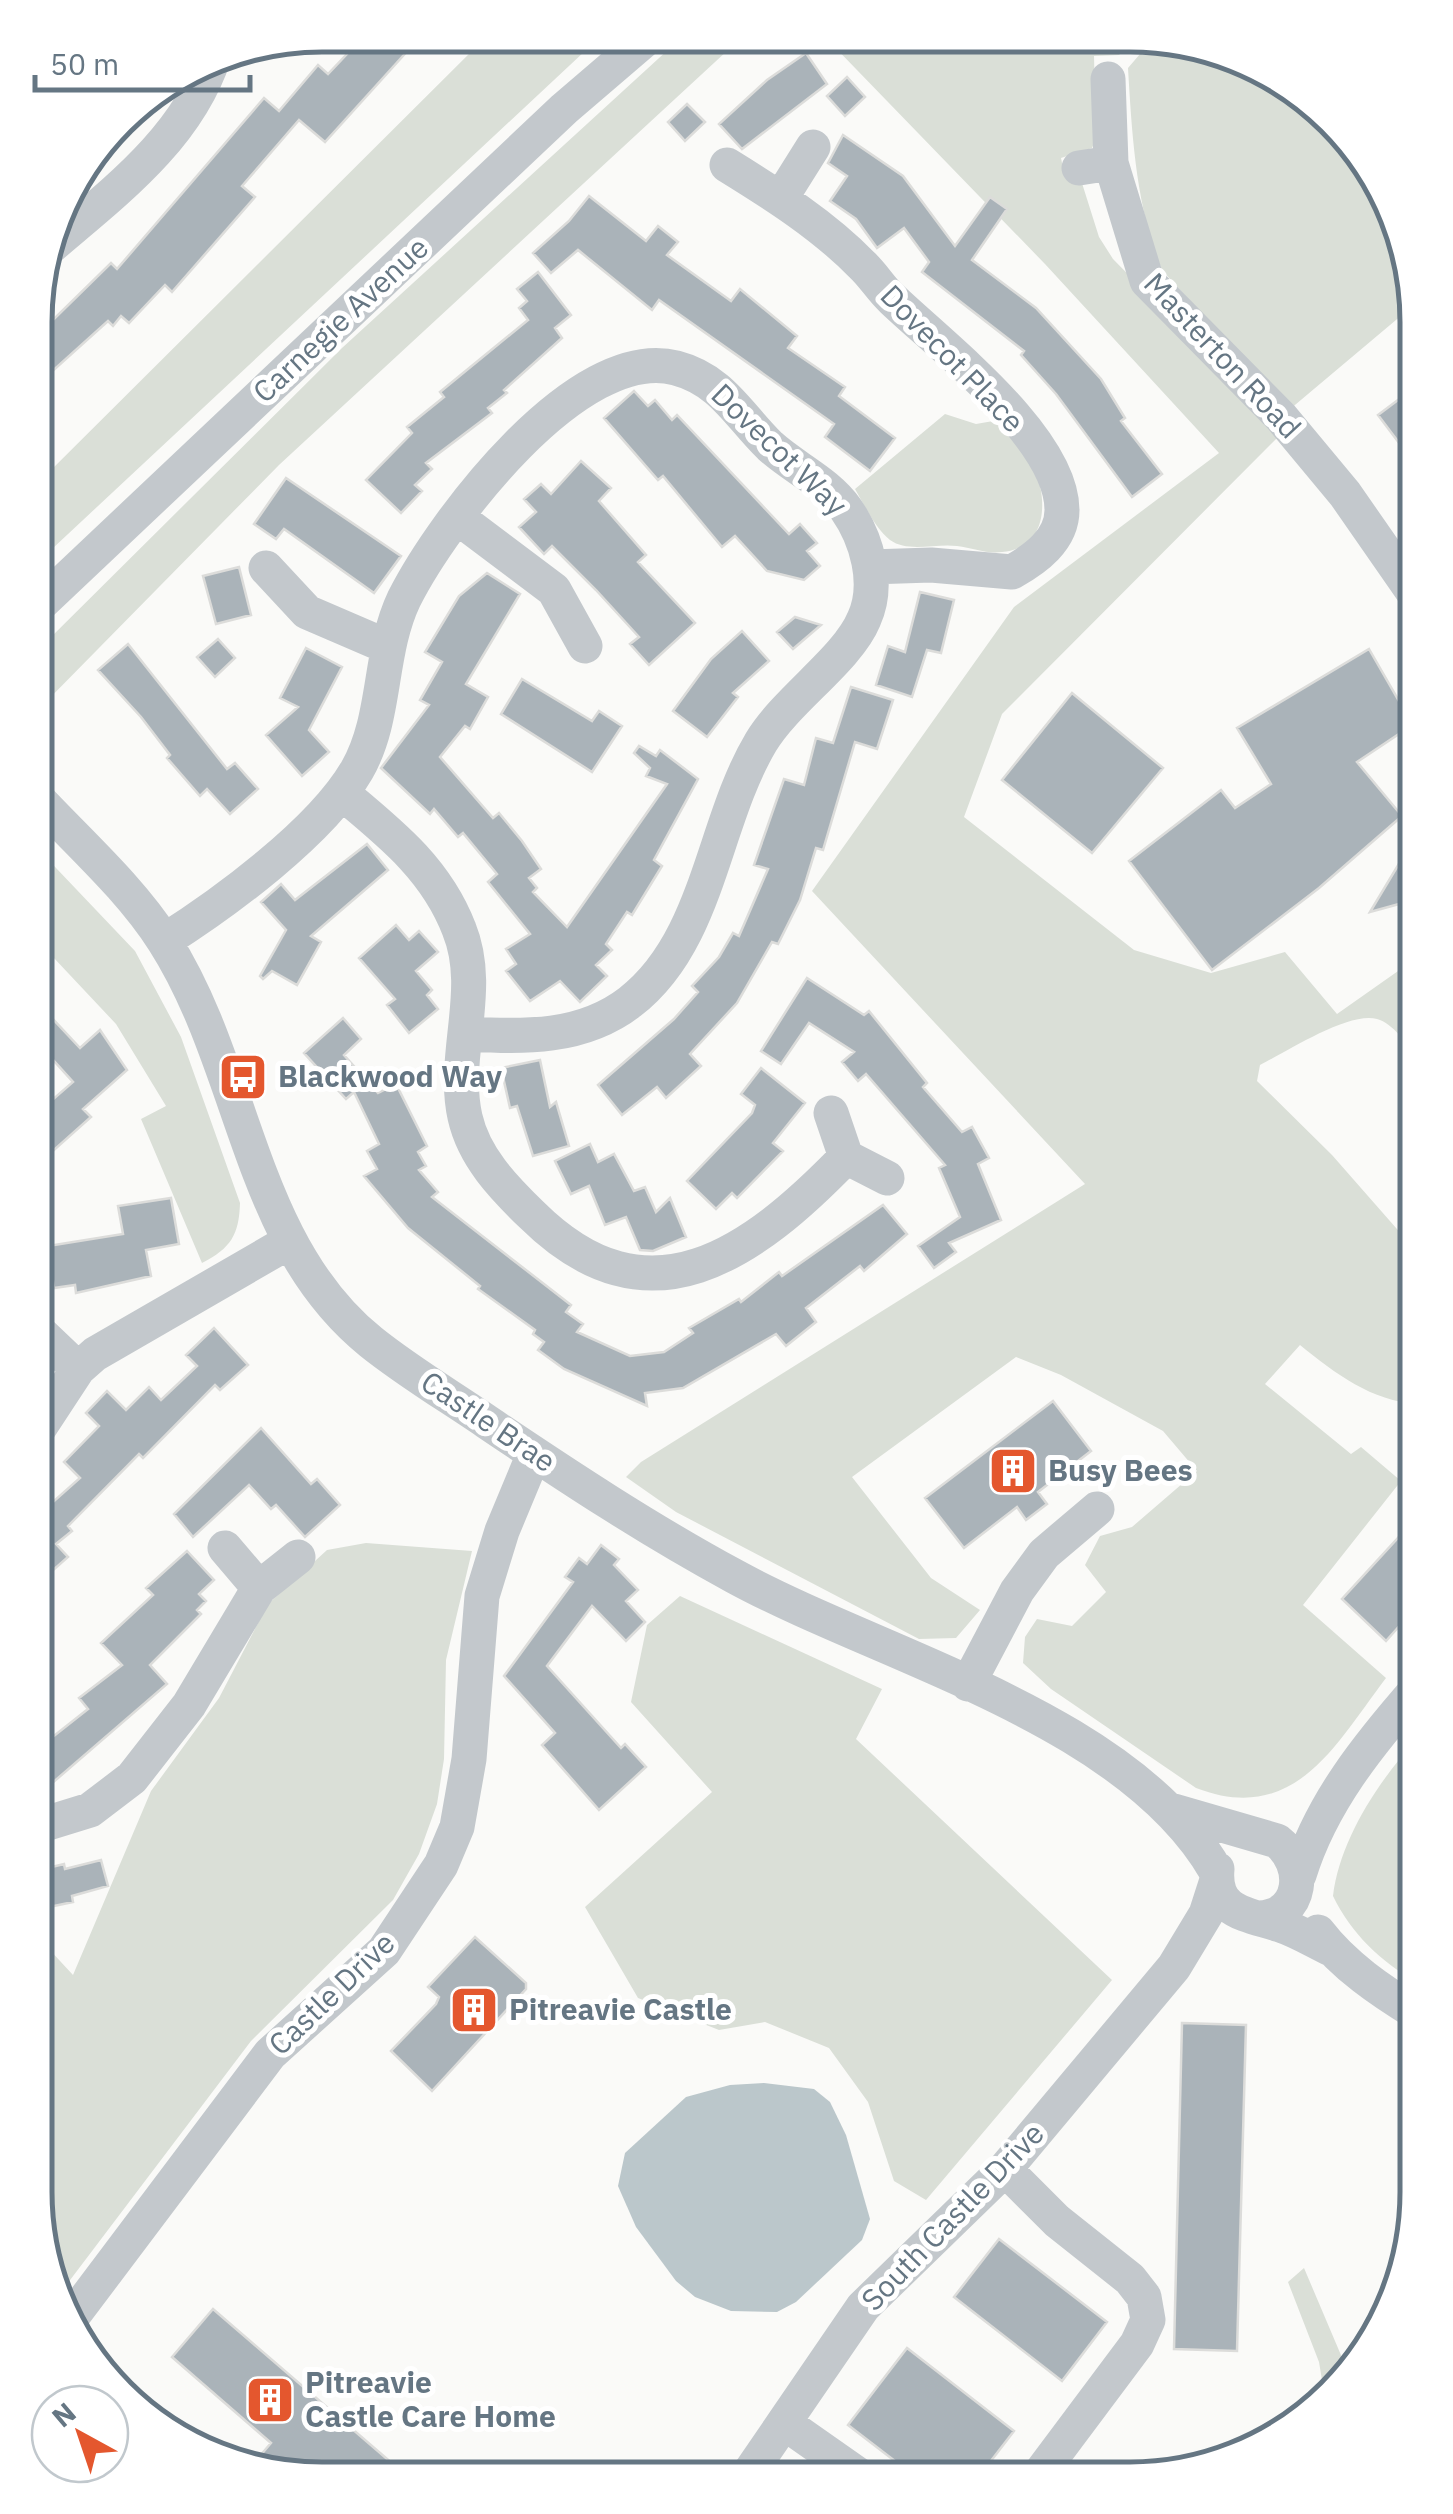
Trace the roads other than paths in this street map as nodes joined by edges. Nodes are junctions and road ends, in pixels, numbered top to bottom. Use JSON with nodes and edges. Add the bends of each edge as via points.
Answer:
{"nodes":[{"id":1,"x":629,"y":53,"type":"edge"},
{"id":2,"x":1108,"y":79,"type":"dead end"},
{"id":3,"x":202,"y":82,"type":"edge"},
{"id":4,"x":813,"y":146,"type":"dead end"},
{"id":5,"x":727,"y":165,"type":"dead end"},
{"id":6,"x":780,"y":198,"type":"junction"},
{"id":7,"x":70,"y":226,"type":"edge"},
{"id":8,"x":457,"y":518,"type":"junction"},
{"id":9,"x":870,"y":567,"type":"junction"},
{"id":10,"x":266,"y":568,"type":"dead end"},
{"id":11,"x":1400,"y":572,"type":"edge"},
{"id":12,"x":53,"y":592,"type":"edge"},
{"id":13,"x":386,"y":646,"type":"junction"},
{"id":14,"x":585,"y":646,"type":"dead end"},
{"id":15,"x":342,"y":794,"type":"junction"},
{"id":16,"x":53,"y":815,"type":"edge"},
{"id":17,"x":164,"y":941,"type":"junction"},
{"id":18,"x":467,"y":1034,"type":"junction"},
{"id":19,"x":831,"y":1113,"type":"dead end"},
{"id":20,"x":846,"y":1157,"type":"junction"},
{"id":21,"x":887,"y":1178,"type":"dead end"},
{"id":22,"x":288,"y":1243,"type":"junction"},
{"id":23,"x":53,"y":1345,"type":"edge"},
{"id":24,"x":78,"y":1369,"type":"junction"},
{"id":25,"x":53,"y":1407,"type":"edge"},
{"id":26,"x":534,"y":1454,"type":"junction"},
{"id":27,"x":1097,"y":1509,"type":"dead end"},
{"id":28,"x":224,"y":1548,"type":"dead end"},
{"id":29,"x":298,"y":1557,"type":"dead end"},
{"id":30,"x":259,"y":1588,"type":"junction"},
{"id":31,"x":968,"y":1684,"type":"junction"},
{"id":32,"x":1400,"y":1711,"type":"edge"},
{"id":33,"x":1332,"y":1799,"type":"junction"},
{"id":34,"x":1173,"y":1811,"type":"junction"},
{"id":35,"x":53,"y":1822,"type":"edge"},
{"id":36,"x":1258,"y":1836,"type":"junction"},
{"id":37,"x":1216,"y":1877,"type":"junction"},
{"id":38,"x":1298,"y":1882,"type":"junction"},
{"id":39,"x":1252,"y":1918,"type":"junction"},
{"id":40,"x":1331,"y":1949,"type":"junction"},
{"id":41,"x":1174,"y":1966,"type":"junction"},
{"id":42,"x":1400,"y":2002,"type":"edge"},
{"id":43,"x":1004,"y":2169,"type":"junction"},
{"id":44,"x":79,"y":2307,"type":"edge"},
{"id":45,"x":786,"y":2424,"type":"junction"},
{"id":46,"x":758,"y":2462,"type":"edge"},
{"id":47,"x":840,"y":2462,"type":"edge"},
{"id":48,"x":1049,"y":2462,"type":"edge"}],
"edges":[{"from":1,"to":12,"type":"street","name":"Carnegie Avenue"},
{"from":2,"to":11,"type":"street","name":"Masterton Road","via":[[1095,166],[1147,281],[1281,416]]},
{"from":3,"to":7,"type":"street","via":[[153,156]]},
{"from":4,"to":6,"type":"street"},
{"from":5,"to":6,"type":"street","name":"Dovecot Place"},
{"from":6,"to":9,"type":"street","name":"Dovecot Place","via":[[862,265],[992,390],[1056,485],[1058,528],[1049,545],[1012,572]]},
{"from":8,"to":9,"type":"street","name":"Dovecot Way","via":[[527,437],[574,400],[626,369],[660,365],[714,386],[771,447],[837,499],[859,532]]},
{"from":8,"to":13,"type":"street","name":"Dovecot Way","via":[[425,562]]},
{"from":8,"to":14,"type":"street","via":[[561,597]]},
{"from":9,"to":18,"type":"street","name":"Dovecot Way","via":[[864,621],[775,720],[754,755],[691,918],[642,992],[602,1019],[570,1030]]},
{"from":10,"to":13,"type":"street","via":[[307,612]]},
{"from":13,"to":15,"type":"street","name":"Dovecot Way","via":[[374,731]]},
{"from":15,"to":17,"type":"street","name":"Dovecot Way","via":[[217,907]]},
{"from":15,"to":18,"type":"street","via":[[415,856],[452,912],[468,967]]},
{"from":16,"to":17,"type":"street","name":"Castle Brae"},
{"from":17,"to":22,"type":"street","name":"Castle Brae","via":[[213,1039]]},
{"from":18,"to":20,"type":"street","via":[[465,1120],[488,1167],[536,1220],[610,1267],[675,1273],[719,1260],[768,1232]]},
{"from":19,"to":20,"type":"street"},
{"from":20,"to":21,"type":"street"},
{"from":22,"to":24,"type":"street"},
{"from":22,"to":26,"type":"street","name":"Castle Brae","via":[[324,1296],[372,1343]]},
{"from":23,"to":24,"type":"street"},
{"from":24,"to":25,"type":"street"},
{"from":26,"to":31,"type":"street","name":"Castle Brae","via":[[736,1577]]},
{"from":26,"to":44,"type":"street","name":"Castle Drive","via":[[482,1596],[469,1760],[457,1826],[441,1865],[384,1951],[270,2054]]},
{"from":27,"to":31,"type":"street","via":[[1044,1554]]},
{"from":28,"to":30,"type":"street"},
{"from":29,"to":30,"type":"street"},
{"from":30,"to":35,"type":"street","via":[[188,1705],[132,1778],[90,1810]]},
{"from":31,"to":34,"type":"street","name":"Castle Brae","via":[[1046,1724]]},
{"from":32,"to":33,"type":"street"},
{"from":33,"to":36,"type":"street"},
{"from":33,"to":38,"type":"street"},
{"from":34,"to":36,"type":"street","name":"Castle Brae"},
{"from":34,"to":37,"type":"street","name":"Castle Brae","via":[[1199,1841]]},
{"from":36,"to":37,"type":"street","via":[[1228,1848]]},
{"from":36,"to":38,"type":"street","name":"Castle Brae","via":[[1288,1849]]},
{"from":37,"to":39,"type":"street","name":"Castle Brae","via":[[1228,1907]]},
{"from":37,"to":41,"type":"street","name":"South Castle Drive","via":[[1206,1914]]},
{"from":38,"to":39,"type":"street","via":[[1280,1912]]},
{"from":38,"to":40,"type":"street","name":"Castle Brae"},
{"from":39,"to":40,"type":"street","name":"Castle Brae"},
{"from":39,"to":41,"type":"street","name":"South Castle Drive","via":[[1208,1938]]},
{"from":40,"to":42,"type":"street","name":"Castle Brae"},
{"from":41,"to":43,"type":"street","name":"South Castle Drive"},
{"from":43,"to":45,"type":"street","name":"South Castle Drive","via":[[863,2307]]},
{"from":43,"to":48,"type":"street","via":[[1130,2279],[1144,2297],[1148,2320]]},
{"from":45,"to":46,"type":"street","name":"South Castle Drive"},
{"from":45,"to":47,"type":"street"}]}
